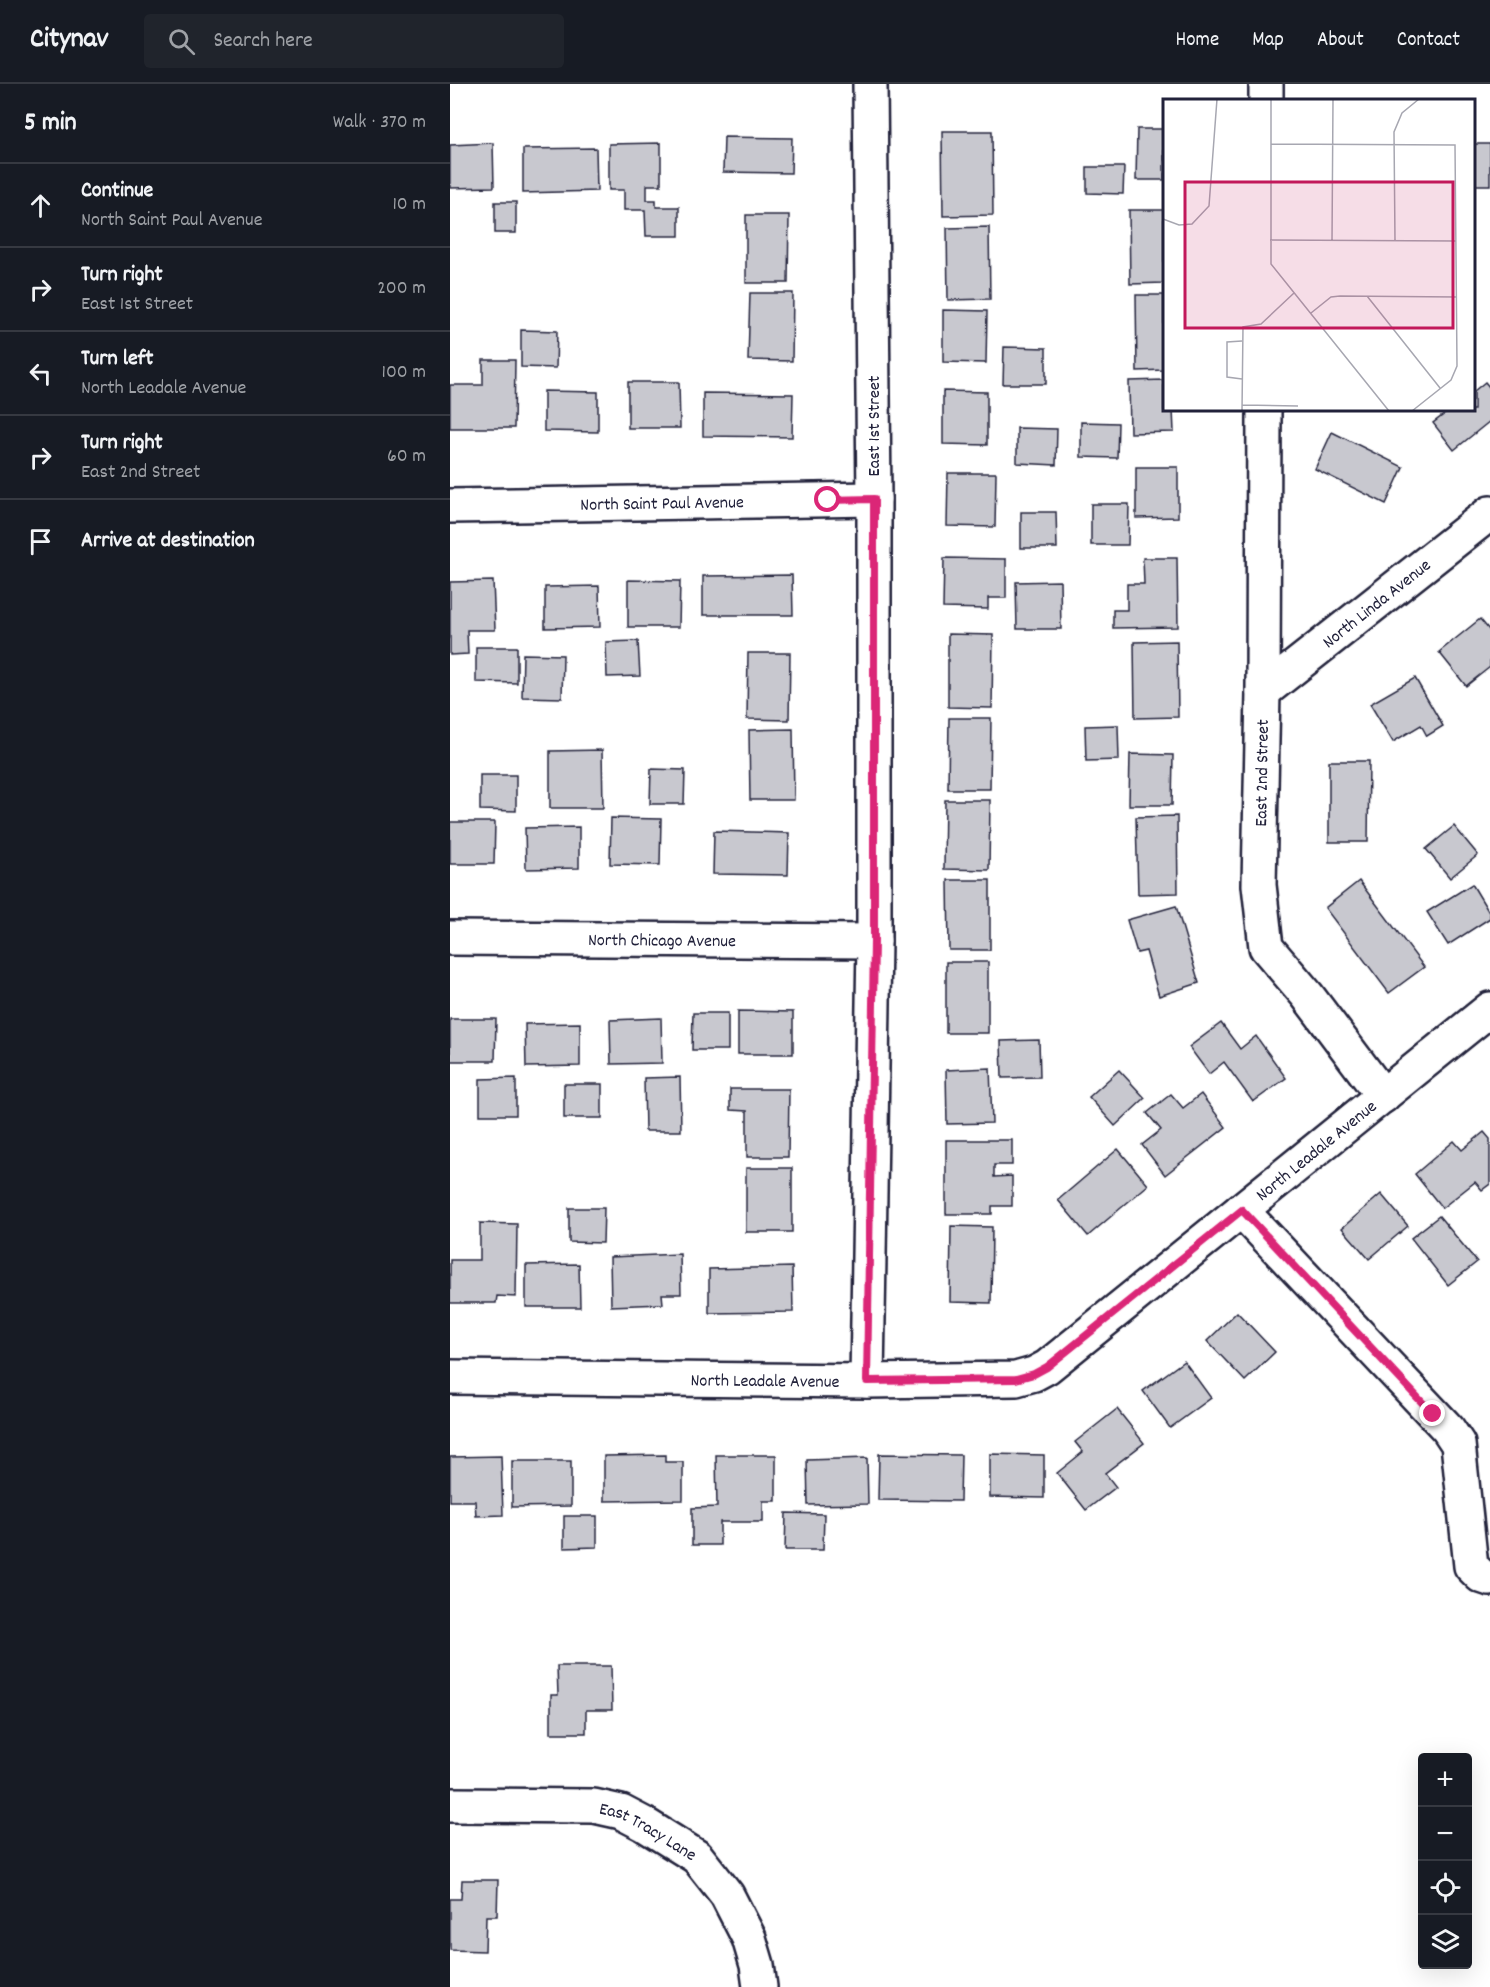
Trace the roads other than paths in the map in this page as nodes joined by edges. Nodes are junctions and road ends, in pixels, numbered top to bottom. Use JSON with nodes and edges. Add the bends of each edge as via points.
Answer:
{"nodes":[{"id":1,"x":870,"y":84,"type":"edge"},
{"id":2,"x":1264,"y":411,"type":"edge"},
{"id":3,"x":874,"y":499,"type":"junction"},
{"id":4,"x":450,"y":506,"type":"edge"},
{"id":5,"x":1490,"y":513,"type":"edge"},
{"id":6,"x":1263,"y":692,"type":"junction"},
{"id":7,"x":450,"y":938,"type":"edge"},
{"id":8,"x":874,"y":941,"type":"junction"},
{"id":9,"x":1490,"y":1009,"type":"edge"},
{"id":10,"x":1383,"y":1096,"type":"junction"},
{"id":11,"x":1242,"y":1210,"type":"junction"},
{"id":12,"x":450,"y":1377,"type":"edge"},
{"id":13,"x":867,"y":1381,"type":"junction"},
{"id":14,"x":1490,"y":1579,"type":"edge"},
{"id":15,"x":450,"y":1805,"type":"edge"},
{"id":16,"x":760,"y":1987,"type":"edge"}],
"edges":[{"from":1,"to":3,"type":"street","name":"East 1st Street"},
{"from":2,"to":6,"type":"street","name":"East 2nd Street"},
{"from":3,"to":4,"type":"street","name":"North Saint Paul Avenue"},
{"from":3,"to":8,"type":"street","name":"East 1st Street"},
{"from":5,"to":6,"type":"street","name":"North Linda Avenue"},
{"from":6,"to":10,"type":"street","name":"East 2nd Street","via":[[1259,885],[1266,947]]},
{"from":7,"to":8,"type":"street","name":"North Chicago Avenue"},
{"from":8,"to":13,"type":"street","name":"East 1st Street"},
{"from":9,"to":10,"type":"street","name":"North Leadale Avenue"},
{"from":10,"to":11,"type":"street","name":"North Leadale Avenue"},
{"from":11,"to":13,"type":"street","name":"North Leadale Avenue","via":[[1034,1374],[1016,1379]]},
{"from":11,"to":14,"type":"street","via":[[1448,1429],[1458,1444],[1471,1566]]},
{"from":12,"to":13,"type":"street","name":"North Leadale Avenue"},
{"from":15,"to":16,"type":"street","name":"East Tracy Lane","via":[[594,1806],[621,1812],[644,1824],[697,1857],[727,1895],[749,1938]]}]}
